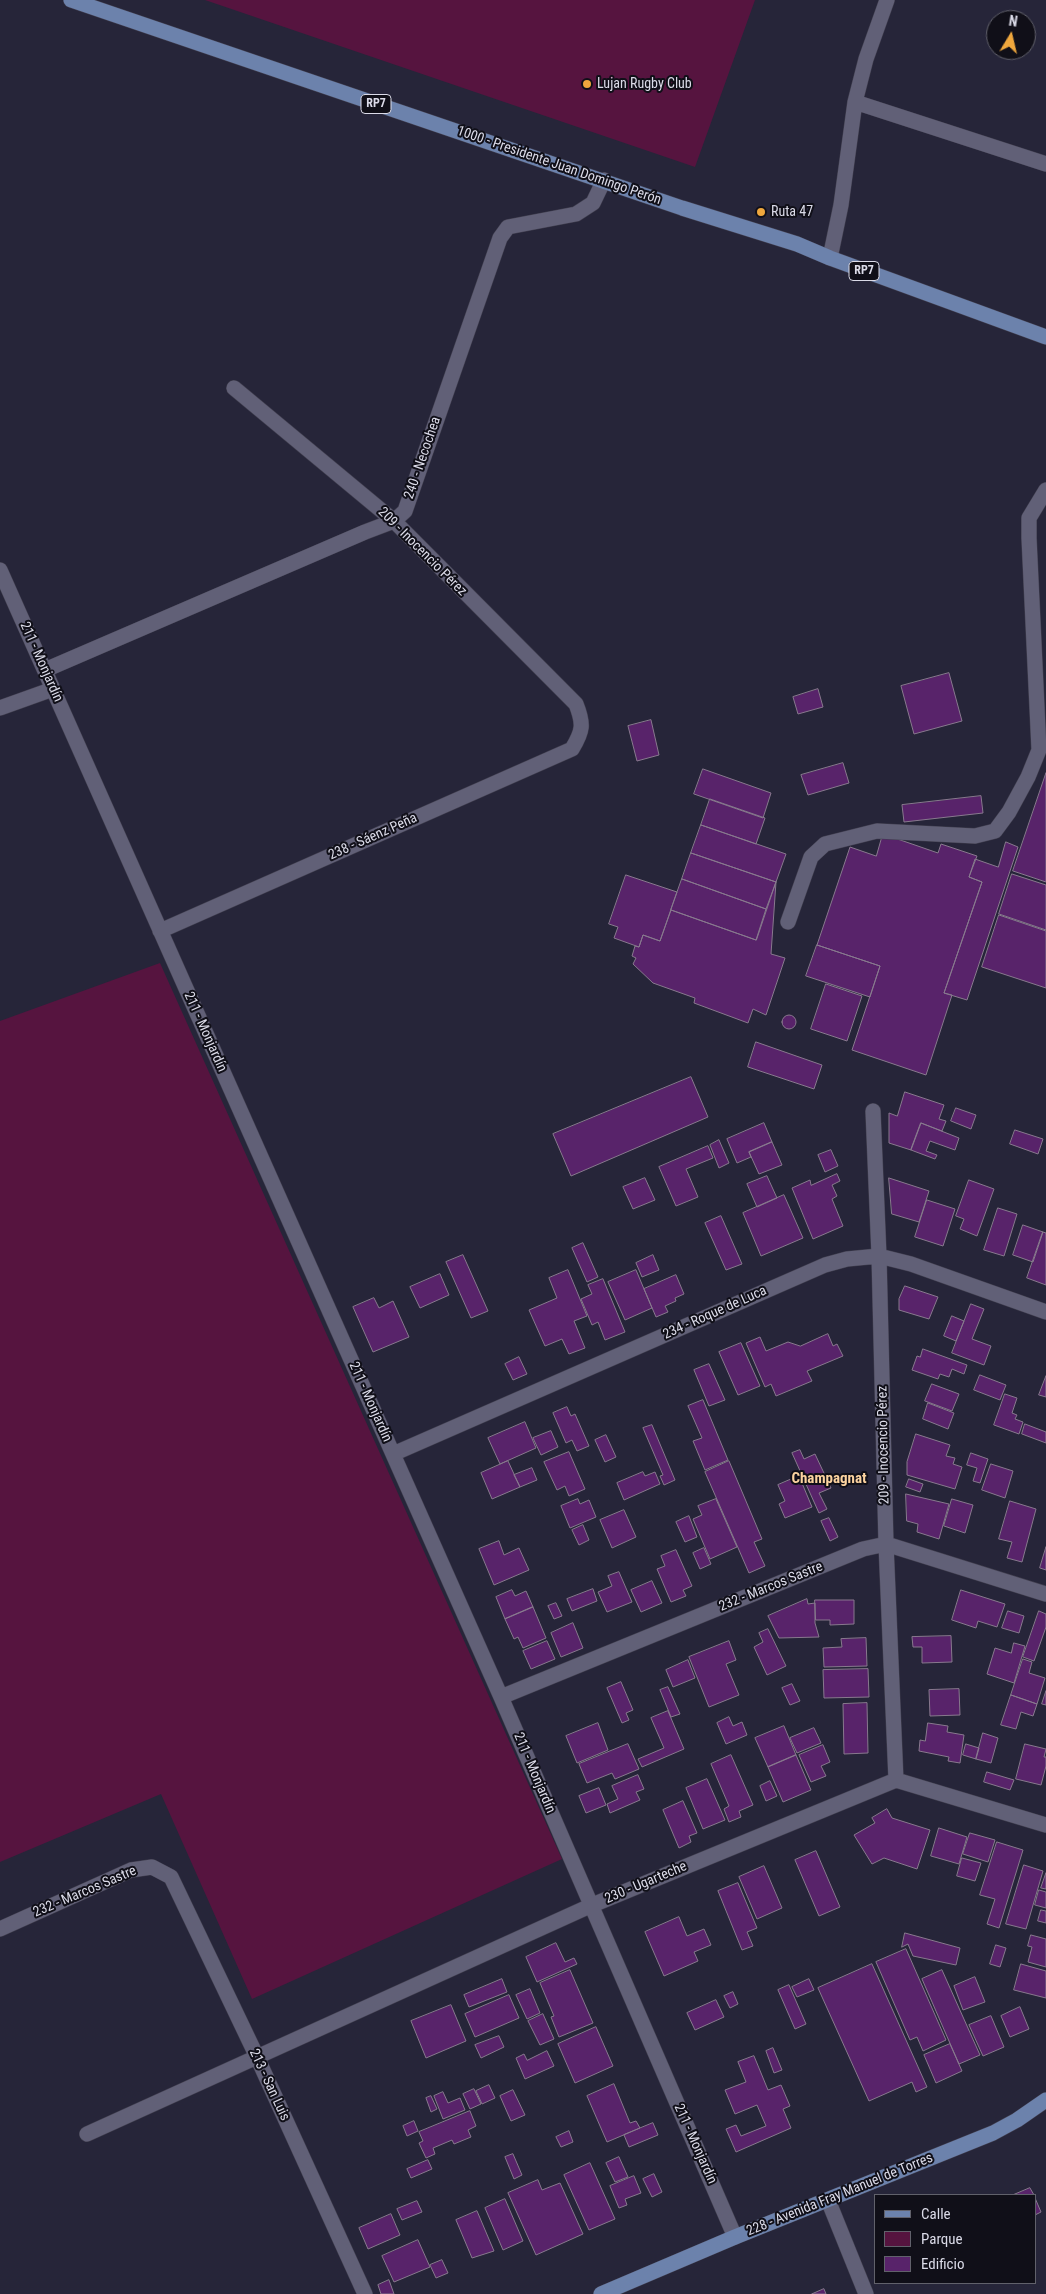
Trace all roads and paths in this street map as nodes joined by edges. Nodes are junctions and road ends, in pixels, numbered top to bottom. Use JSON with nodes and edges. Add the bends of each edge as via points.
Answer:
{"nodes":[{"id":1,"x":70,"y":0,"type":"edge"},
{"id":2,"x":886,"y":0,"type":"edge"},
{"id":3,"x":854,"y":102,"type":"junction"},
{"id":4,"x":1046,"y":164,"type":"edge"},
{"id":5,"x":604,"y":180,"type":"junction"},
{"id":6,"x":830,"y":258,"type":"junction"},
{"id":7,"x":1046,"y":337,"type":"edge"},
{"id":8,"x":234,"y":388,"type":"dead end"},
{"id":9,"x":1046,"y":490,"type":"edge"},
{"id":10,"x":394,"y":521,"type":"junction"},
{"id":11,"x":0,"y":570,"type":"edge"},
{"id":12,"x":45,"y":670,"type":"junction"},
{"id":13,"x":53,"y":689,"type":"junction"},
{"id":14,"x":0,"y":708,"type":"edge"},
{"id":15,"x":580,"y":735,"type":"joint"},
{"id":16,"x":788,"y":922,"type":"dead end"},
{"id":17,"x":160,"y":931,"type":"junction"},
{"id":18,"x":873,"y":1111,"type":"dead end"},
{"id":19,"x":879,"y":1256,"type":"junction"},
{"id":20,"x":1046,"y":1312,"type":"edge"},
{"id":21,"x":393,"y":1454,"type":"junction"},
{"id":22,"x":886,"y":1544,"type":"junction"},
{"id":23,"x":1046,"y":1594,"type":"edge"},
{"id":24,"x":501,"y":1697,"type":"junction"},
{"id":25,"x":896,"y":1780,"type":"junction"},
{"id":26,"x":1046,"y":1825,"type":"edge"},
{"id":27,"x":171,"y":1877,"type":"joint"},
{"id":28,"x":590,"y":1906,"type":"junction"},
{"id":29,"x":0,"y":1928,"type":"edge"},
{"id":30,"x":257,"y":2057,"type":"junction"},
{"id":31,"x":1046,"y":2100,"type":"edge"},
{"id":32,"x":87,"y":2134,"type":"dead end"},
{"id":33,"x":828,"y":2200,"type":"junction"},
{"id":34,"x":735,"y":2237,"type":"junction"},
{"id":35,"x":364,"y":2294,"type":"edge"},
{"id":36,"x":601,"y":2294,"type":"edge"},
{"id":37,"x":866,"y":2294,"type":"edge"}],
"edges":[{"from":1,"to":5,"type":"main road","name":"1000 - Presidente Juan Domingo Perón","number":"RP7"},
{"from":2,"to":3,"type":"street"},
{"from":3,"to":4,"type":"street"},
{"from":3,"to":6,"type":"street","via":[[841,206]]},
{"from":5,"to":6,"type":"main road","name":"1000 - Presidente Juan Domingo Perón","number":"RP7"},
{"from":5,"to":10,"type":"street","name":"240 - Necochea","via":[[593,203],[576,214],[508,227],[500,238],[405,511]]},
{"from":6,"to":7,"type":"main road","name":"1000 - Presidente Juan Domingo Perón","number":"RP7"},
{"from":8,"to":10,"type":"street","name":"209 - Inocencio Pérez"},
{"from":9,"to":16,"type":"street","via":[[1029,518],[1038,750],[1009,812],[996,831],[975,836],[876,831],[825,844],[811,857]]},
{"from":10,"to":12,"type":"street"},
{"from":10,"to":15,"type":"street","name":"209 - Inocencio Pérez","via":[[576,704],[582,720]]},
{"from":11,"to":12,"type":"street","name":"211 - Monjardín"},
{"from":12,"to":13,"type":"street","name":"211 - Monjardín"},
{"from":13,"to":14,"type":"street"},
{"from":13,"to":17,"type":"street","name":"211 - Monjardín"},
{"from":15,"to":17,"type":"street","name":"238 - Sáenz Peña","via":[[572,749]]},
{"from":17,"to":21,"type":"street","name":"211 - Monjardín"},
{"from":18,"to":19,"type":"street","name":"209 - Inocencio Pérez"},
{"from":19,"to":20,"type":"street","name":"234 - Roque de Luca","via":[[911,1264]]},
{"from":19,"to":21,"type":"street","name":"234 - Roque de Luca","via":[[825,1265]]},
{"from":19,"to":22,"type":"street","name":"209 - Inocencio Pérez"},
{"from":21,"to":24,"type":"street","name":"211 - Monjardín"},
{"from":22,"to":23,"type":"street"},
{"from":22,"to":24,"type":"street","name":"232 - Marcos Sastre","via":[[863,1549]]},
{"from":22,"to":25,"type":"street","name":"209 - Inocencio Pérez"},
{"from":24,"to":28,"type":"street","name":"211 - Monjardín"},
{"from":25,"to":26,"type":"street"},
{"from":25,"to":28,"type":"street","name":"230 - Ugarteche"},
{"from":27,"to":29,"type":"street","name":"232 - Marcos Sastre","via":[[152,1867],[131,1870]]},
{"from":27,"to":30,"type":"street","name":"213 - San Luis"},
{"from":28,"to":30,"type":"street","name":"230 - Ugarteche"},
{"from":28,"to":34,"type":"street","name":"211 - Monjardín"},
{"from":30,"to":32,"type":"street","name":"230 - Ugarteche"},
{"from":30,"to":35,"type":"street","name":"213 - San Luis"},
{"from":31,"to":33,"type":"main road","name":"228 - Avenida Fray Manuel de Torres","via":[[993,2133]]},
{"from":33,"to":34,"type":"main road","name":"228 - Avenida Fray Manuel de Torres"},
{"from":33,"to":37,"type":"street"},
{"from":34,"to":36,"type":"main road","name":"228 - Avenida Fray Manuel de Torres"}]}
